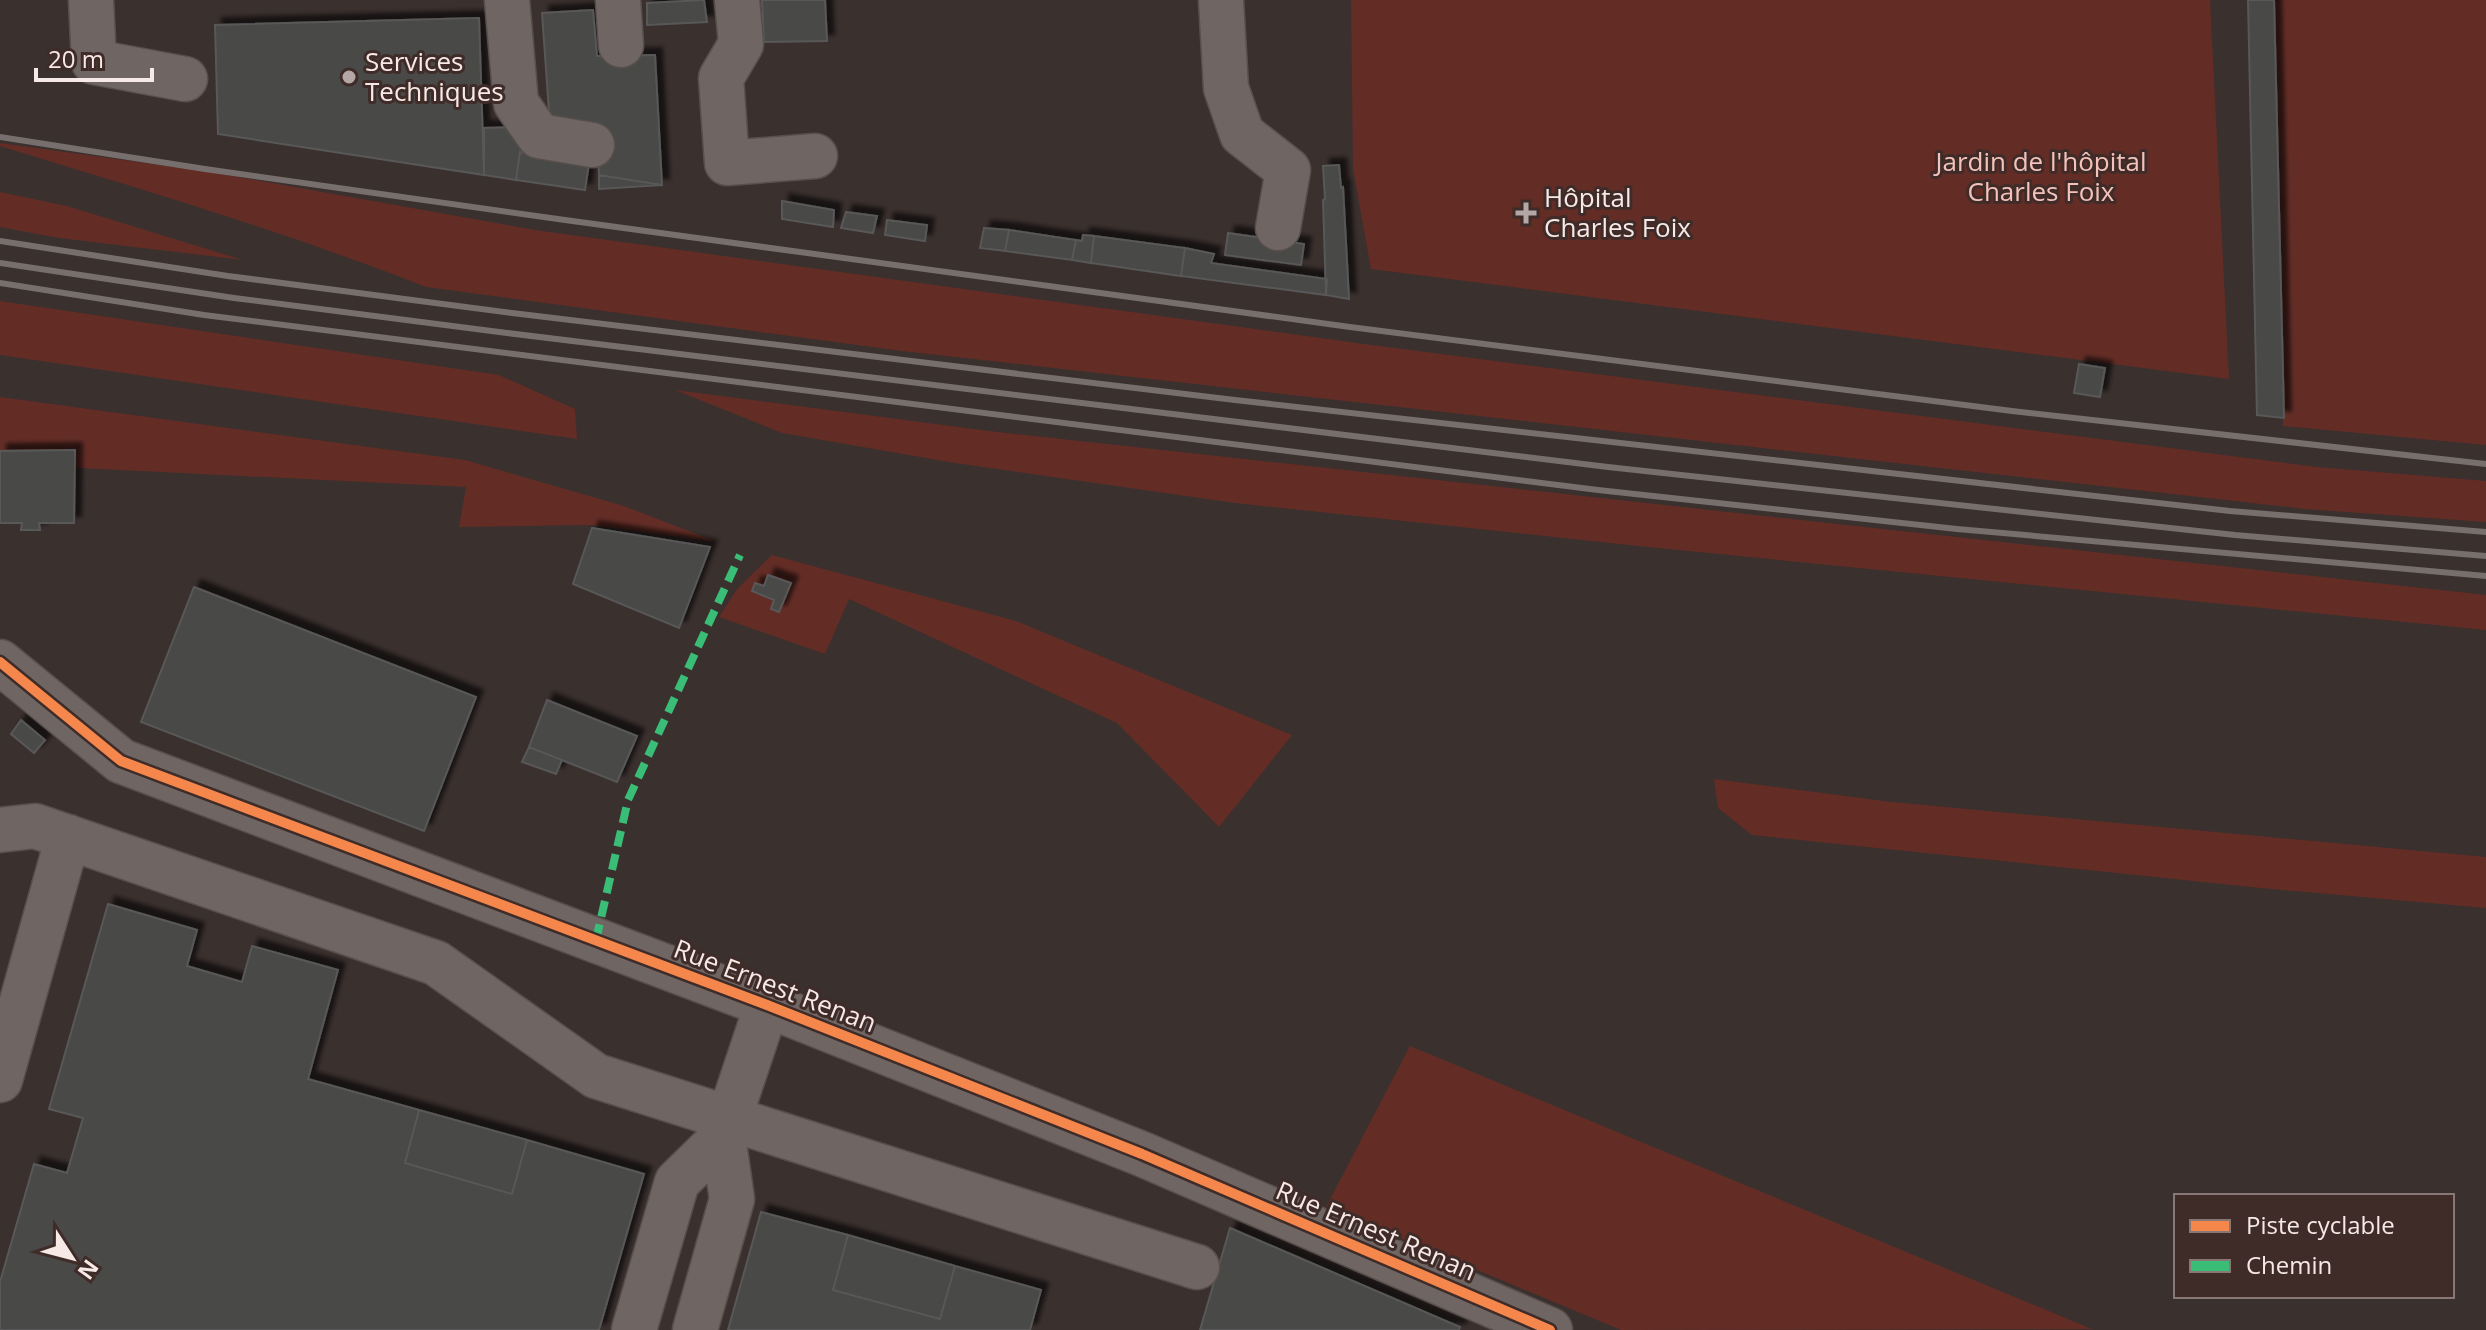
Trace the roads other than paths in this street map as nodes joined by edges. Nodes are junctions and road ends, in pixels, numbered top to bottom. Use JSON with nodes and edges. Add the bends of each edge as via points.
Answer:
{"nodes":[{"id":1,"x":91,"y":0,"type":"edge"},
{"id":2,"x":507,"y":0,"type":"edge"},
{"id":3,"x":618,"y":0,"type":"edge"},
{"id":4,"x":737,"y":0,"type":"edge"},
{"id":5,"x":1221,"y":0,"type":"edge"},
{"id":6,"x":621,"y":45,"type":"dead end"},
{"id":7,"x":185,"y":79,"type":"dead end"},
{"id":8,"x":592,"y":145,"type":"dead end"},
{"id":9,"x":815,"y":156,"type":"dead end"},
{"id":10,"x":1278,"y":228,"type":"dead end"},
{"id":11,"x":0,"y":662,"type":"edge"},
{"id":12,"x":0,"y":830,"type":"edge"},
{"id":13,"x":68,"y":837,"type":"junction"},
{"id":14,"x":767,"y":1005,"type":"junction"},
{"id":15,"x":0,"y":1080,"type":"edge"},
{"id":16,"x":725,"y":1128,"type":"junction"},
{"id":17,"x":1197,"y":1267,"type":"dead end"},
{"id":18,"x":634,"y":1330,"type":"edge"},
{"id":19,"x":695,"y":1330,"type":"edge"},
{"id":20,"x":1550,"y":1330,"type":"edge"}],
"edges":[{"from":1,"to":7,"type":"street","via":[[94,62]]},
{"from":2,"to":8,"type":"street","via":[[516,103],[539,136]]},
{"from":3,"to":6,"type":"street"},
{"from":4,"to":9,"type":"street","via":[[741,44],[721,78],[727,163]]},
{"from":5,"to":10,"type":"street","via":[[1226,88],[1242,134],[1288,170]]},
{"from":11,"to":14,"type":"street","name":"Rue Ernest Renan","via":[[121,761]]},
{"from":12,"to":13,"type":"street","via":[[35,826]]},
{"from":13,"to":15,"type":"street"},
{"from":13,"to":16,"type":"street","via":[[436,963],[596,1076]]},
{"from":14,"to":16,"type":"street"},
{"from":14,"to":20,"type":"street","name":"Rue Ernest Renan","via":[[1142,1154]]},
{"from":16,"to":17,"type":"street"},
{"from":16,"to":18,"type":"street","via":[[677,1182]]},
{"from":16,"to":19,"type":"street","via":[[732,1199]]}]}
